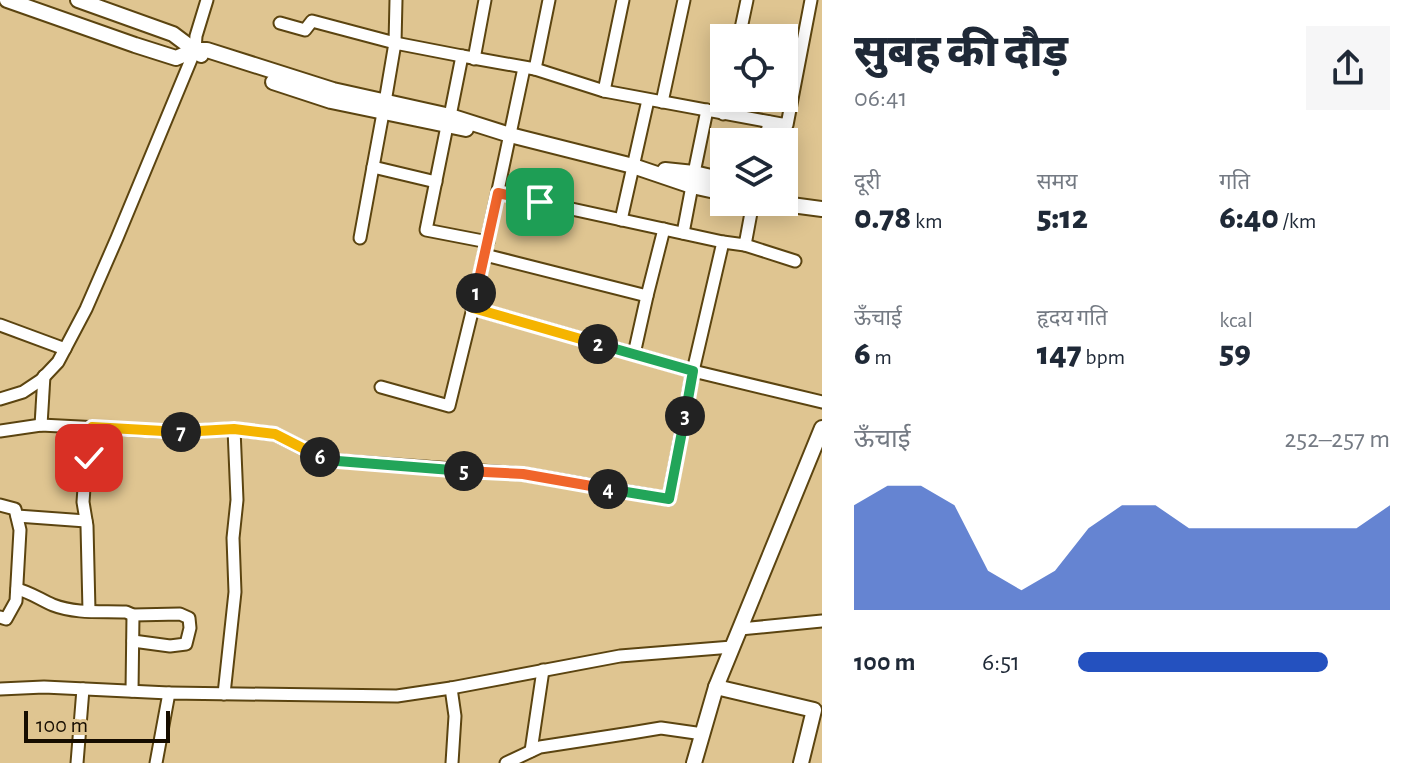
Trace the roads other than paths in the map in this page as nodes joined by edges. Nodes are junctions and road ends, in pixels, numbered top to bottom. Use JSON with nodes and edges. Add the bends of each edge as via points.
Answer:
{"nodes":[{"id":1,"x":7,"y":0,"type":"edge"},
{"id":2,"x":78,"y":0,"type":"edge"},
{"id":3,"x":207,"y":0,"type":"edge"},
{"id":4,"x":396,"y":0,"type":"edge"},
{"id":5,"x":485,"y":0,"type":"edge"},
{"id":6,"x":549,"y":0,"type":"edge"},
{"id":7,"x":623,"y":0,"type":"edge"},
{"id":8,"x":684,"y":0,"type":"edge"},
{"id":9,"x":747,"y":0,"type":"edge"},
{"id":10,"x":811,"y":0,"type":"edge"},
{"id":11,"x":822,"y":2,"type":"edge"},
{"id":12,"x":280,"y":23,"type":"dead end"},
{"id":13,"x":742,"y":24,"type":"edge"},
{"id":14,"x":395,"y":43,"type":"junction"},
{"id":15,"x":195,"y":50,"type":"junction"},
{"id":16,"x":468,"y":57,"type":"junction"},
{"id":17,"x":530,"y":69,"type":"junction"},
{"id":18,"x":604,"y":91,"type":"junction"},
{"id":19,"x":648,"y":100,"type":"junction"},
{"id":20,"x":662,"y":102,"type":"junction"},
{"id":21,"x":384,"y":107,"type":"junction"},
{"id":22,"x":707,"y":110,"type":"junction"},
{"id":23,"x":723,"y":114,"type":"joint"},
{"id":24,"x":448,"y":121,"type":"junction"},
{"id":25,"x":769,"y":122,"type":"junction"},
{"id":26,"x":768,"y":128,"type":"edge"},
{"id":27,"x":510,"y":135,"type":"junction"},
{"id":28,"x":633,"y":166,"type":"junction"},
{"id":29,"x":373,"y":167,"type":"junction"},
{"id":30,"x":693,"y":180,"type":"junction"},
{"id":31,"x":710,"y":180,"type":"edge"},
{"id":32,"x":436,"y":182,"type":"junction"},
{"id":33,"x":710,"y":187,"type":"edge"},
{"id":34,"x":498,"y":193,"type":"junction"},
{"id":35,"x":798,"y":201,"type":"edge"},
{"id":36,"x":798,"y":206,"type":"edge"},
{"id":37,"x":822,"y":209,"type":"edge"},
{"id":38,"x":750,"y":216,"type":"edge"},
{"id":39,"x":621,"y":220,"type":"junction"},
{"id":40,"x":664,"y":229,"type":"junction"},
{"id":41,"x":683,"y":233,"type":"junction"},
{"id":42,"x":360,"y":238,"type":"dead end"},
{"id":43,"x":488,"y":242,"type":"junction"},
{"id":44,"x":723,"y":242,"type":"junction"},
{"id":45,"x":745,"y":245,"type":"junction"},
{"id":46,"x":485,"y":255,"type":"junction"},
{"id":47,"x":795,"y":261,"type":"dead end"},
{"id":48,"x":647,"y":296,"type":"junction"},
{"id":49,"x":473,"y":308,"type":"junction"},
{"id":50,"x":0,"y":325,"type":"edge"},
{"id":51,"x":65,"y":349,"type":"junction"},
{"id":52,"x":634,"y":354,"type":"junction"},
{"id":53,"x":693,"y":371,"type":"junction"},
{"id":54,"x":44,"y":376,"type":"junction"},
{"id":55,"x":381,"y":387,"type":"dead end"},
{"id":56,"x":0,"y":399,"type":"edge"},
{"id":57,"x":822,"y":402,"type":"edge"},
{"id":58,"x":41,"y":425,"type":"junction"},
{"id":59,"x":92,"y":427,"type":"junction"},
{"id":60,"x":822,"y":428,"type":"edge"},
{"id":61,"x":234,"y":429,"type":"junction"},
{"id":62,"x":0,"y":431,"type":"edge"},
{"id":63,"x":0,"y":505,"type":"edge"},
{"id":64,"x":17,"y":516,"type":"junction"},
{"id":65,"x":86,"y":521,"type":"junction"},
{"id":66,"x":17,"y":589,"type":"junction"},
{"id":67,"x":89,"y":611,"type":"junction"},
{"id":68,"x":133,"y":615,"type":"junction"},
{"id":69,"x":0,"y":617,"type":"edge"},
{"id":70,"x":822,"y":621,"type":"edge"},
{"id":71,"x":740,"y":629,"type":"junction"},
{"id":72,"x":133,"y":641,"type":"junction"},
{"id":73,"x":732,"y":647,"type":"junction"},
{"id":74,"x":543,"y":670,"type":"junction"},
{"id":75,"x":716,"y":687,"type":"junction"},
{"id":76,"x":451,"y":688,"type":"junction"},
{"id":77,"x":0,"y":689,"type":"edge"},
{"id":78,"x":83,"y":689,"type":"junction"},
{"id":79,"x":132,"y":691,"type":"junction"},
{"id":80,"x":169,"y":693,"type":"junction"},
{"id":81,"x":224,"y":694,"type":"junction"},
{"id":82,"x":817,"y":722,"type":"edge"},
{"id":83,"x":703,"y":734,"type":"junction"},
{"id":84,"x":531,"y":751,"type":"junction"},
{"id":85,"x":77,"y":763,"type":"edge"},
{"id":86,"x":156,"y":763,"type":"edge"},
{"id":87,"x":452,"y":763,"type":"edge"},
{"id":88,"x":506,"y":763,"type":"edge"},
{"id":89,"x":694,"y":763,"type":"edge"},
{"id":90,"x":801,"y":763,"type":"edge"}],
"edges":[{"from":1,"to":15,"type":"street","via":[[176,58]]},
{"from":2,"to":15,"type":"street","via":[[173,34]]},
{"from":3,"to":15,"type":"street"},
{"from":4,"to":14,"type":"street"},
{"from":5,"to":16,"type":"street"},
{"from":6,"to":17,"type":"street"},
{"from":7,"to":18,"type":"street"},
{"from":8,"to":20,"type":"street"},
{"from":9,"to":13,"type":"street"},
{"from":10,"to":11,"type":"street"},
{"from":10,"to":25,"type":"street","via":[[787,125]]},
{"from":12,"to":14,"type":"street","via":[[305,30],[312,21]]},
{"from":14,"to":16,"type":"street"},
{"from":14,"to":21,"type":"street"},
{"from":15,"to":21,"type":"street","via":[[331,101]]},
{"from":15,"to":51,"type":"street"},
{"from":16,"to":17,"type":"street"},
{"from":16,"to":24,"type":"street"},
{"from":17,"to":18,"type":"street"},
{"from":17,"to":27,"type":"street"},
{"from":18,"to":19,"type":"street"},
{"from":19,"to":20,"type":"street"},
{"from":19,"to":28,"type":"street"},
{"from":20,"to":22,"type":"street"},
{"from":21,"to":24,"type":"street"},
{"from":21,"to":29,"type":"street"},
{"from":22,"to":23,"type":"street"},
{"from":22,"to":30,"type":"street"},
{"from":23,"to":25,"type":"street"},
{"from":24,"to":27,"type":"street"},
{"from":24,"to":32,"type":"street"},
{"from":25,"to":26,"type":"street"},
{"from":27,"to":28,"type":"street"},
{"from":27,"to":34,"type":"street"},
{"from":28,"to":30,"type":"street"},
{"from":28,"to":39,"type":"street"},
{"from":29,"to":32,"type":"street"},
{"from":29,"to":42,"type":"street"},
{"from":30,"to":31,"type":"street"},
{"from":30,"to":33,"type":"street"},
{"from":30,"to":41,"type":"street"},
{"from":32,"to":43,"type":"street","via":[[426,230]]},
{"from":34,"to":39,"type":"street"},
{"from":34,"to":43,"type":"street"},
{"from":35,"to":37,"type":"street"},
{"from":36,"to":37,"type":"street"},
{"from":38,"to":45,"type":"street"},
{"from":39,"to":40,"type":"street"},
{"from":40,"to":41,"type":"street"},
{"from":40,"to":48,"type":"street"},
{"from":41,"to":44,"type":"street"},
{"from":43,"to":46,"type":"street"},
{"from":44,"to":45,"type":"street"},
{"from":44,"to":53,"type":"street"},
{"from":45,"to":47,"type":"street"},
{"from":46,"to":48,"type":"street"},
{"from":46,"to":49,"type":"street"},
{"from":48,"to":52,"type":"street"},
{"from":49,"to":52,"type":"street"},
{"from":49,"to":55,"type":"street","via":[[449,406]]},
{"from":50,"to":51,"type":"street"},
{"from":51,"to":54,"type":"street"},
{"from":52,"to":53,"type":"street"},
{"from":53,"to":57,"type":"street"},
{"from":53,"to":61,"type":"street","via":[[669,499],[523,474],[325,460],[275,434]]},
{"from":54,"to":56,"type":"street","via":[[23,392]]},
{"from":54,"to":58,"type":"street"},
{"from":58,"to":59,"type":"street"},
{"from":58,"to":62,"type":"street"},
{"from":59,"to":61,"type":"street"},
{"from":59,"to":65,"type":"street","via":[[83,502]]},
{"from":60,"to":71,"type":"street"},
{"from":61,"to":81,"type":"street","via":[[235,592]]},
{"from":63,"to":64,"type":"street","via":[[15,509]]},
{"from":64,"to":65,"type":"street"},
{"from":64,"to":66,"type":"street"},
{"from":65,"to":67,"type":"street"},
{"from":66,"to":67,"type":"street","via":[[52,604]]},
{"from":66,"to":69,"type":"street","via":[[6,619]]},
{"from":67,"to":68,"type":"street"},
{"from":68,"to":72,"type":"street"},
{"from":68,"to":72,"type":"street","via":[[180,614],[189,618],[190,628],[186,644]]},
{"from":70,"to":71,"type":"street"},
{"from":71,"to":73,"type":"street"},
{"from":72,"to":79,"type":"street"},
{"from":73,"to":74,"type":"street","via":[[620,656]]},
{"from":73,"to":75,"type":"street"},
{"from":74,"to":76,"type":"street"},
{"from":74,"to":84,"type":"street"},
{"from":75,"to":82,"type":"street","via":[[814,710]]},
{"from":75,"to":83,"type":"street"},
{"from":76,"to":81,"type":"street","via":[[397,696]]},
{"from":76,"to":87,"type":"street"},
{"from":77,"to":78,"type":"street"},
{"from":78,"to":79,"type":"street"},
{"from":78,"to":85,"type":"street"},
{"from":79,"to":80,"type":"street"},
{"from":80,"to":81,"type":"street"},
{"from":80,"to":86,"type":"street"},
{"from":82,"to":90,"type":"street"},
{"from":83,"to":84,"type":"street","via":[[661,728]]},
{"from":83,"to":89,"type":"street"},
{"from":84,"to":88,"type":"street"}]}
